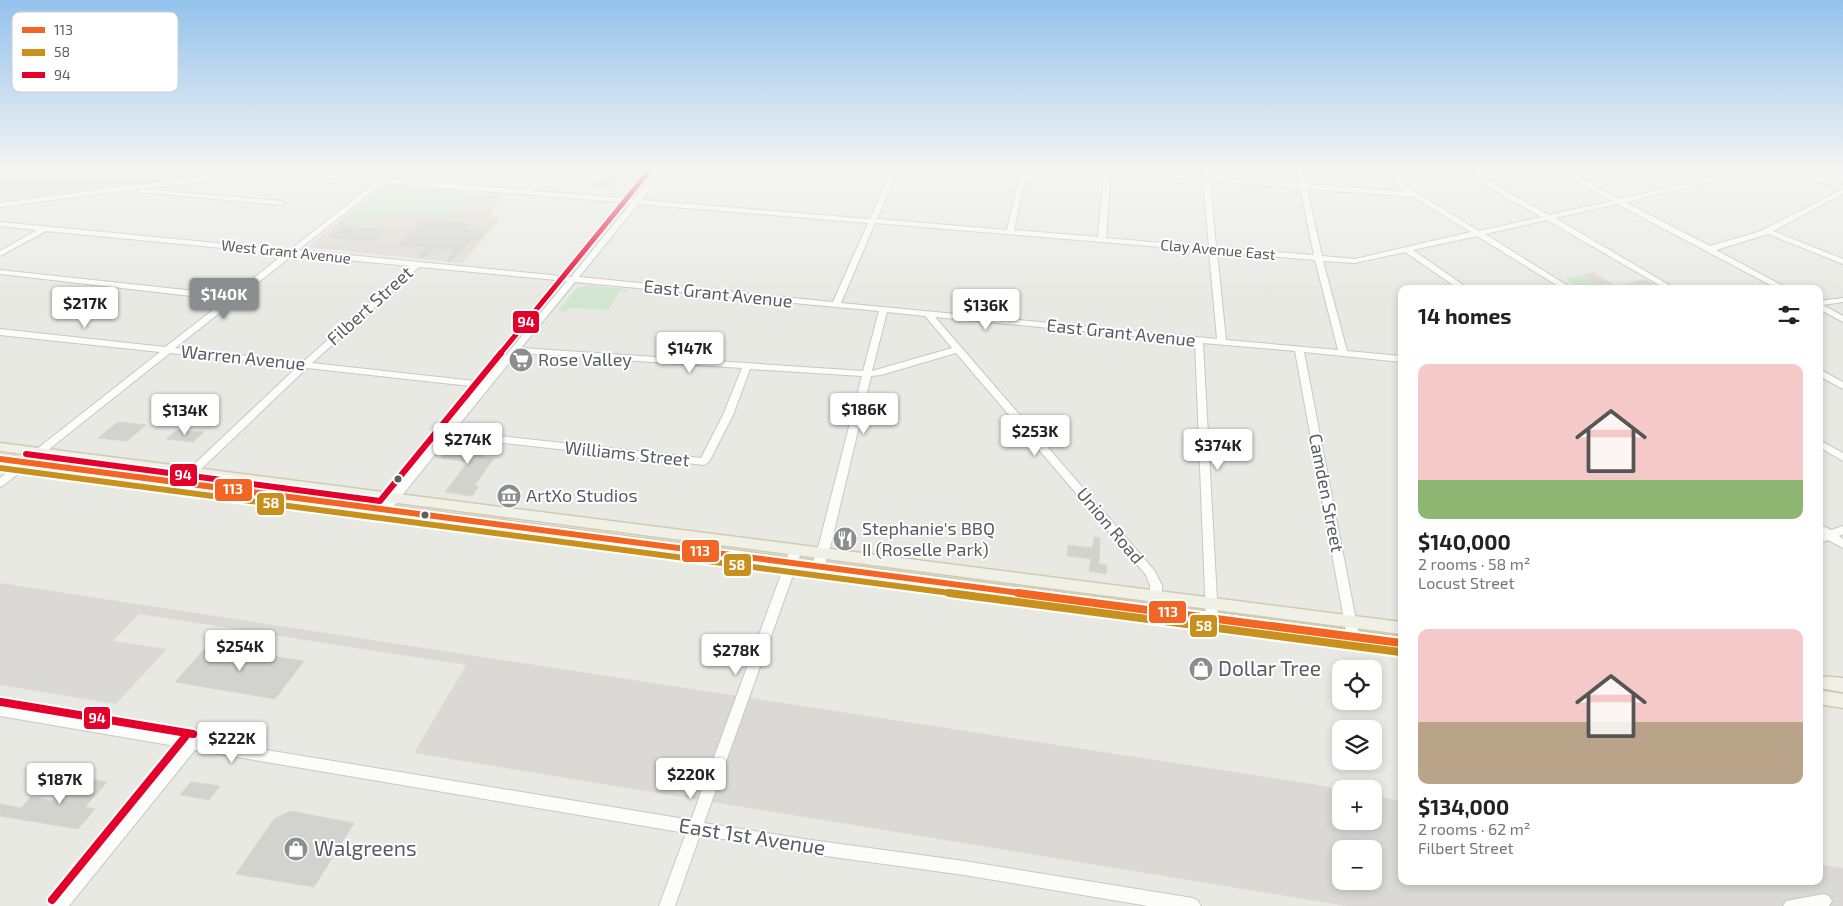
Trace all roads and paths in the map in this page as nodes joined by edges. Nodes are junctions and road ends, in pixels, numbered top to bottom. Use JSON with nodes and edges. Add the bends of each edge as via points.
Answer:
{"nodes":[{"id":1,"x":342,"y":212,"type":"edge"},
{"id":2,"x":628,"y":212,"type":"edge"},
{"id":3,"x":764,"y":212,"type":"edge"},
{"id":4,"x":877,"y":212,"type":"edge"},
{"id":5,"x":1014,"y":212,"type":"edge"},
{"id":6,"x":1104,"y":212,"type":"edge"},
{"id":7,"x":1209,"y":212,"type":"edge"},
{"id":8,"x":1308,"y":212,"type":"edge"},
{"id":9,"x":1444,"y":212,"type":"edge"},
{"id":10,"x":1539,"y":212,"type":"edge"},
{"id":11,"x":1574,"y":212,"type":"edge"},
{"id":12,"x":1639,"y":212,"type":"edge"},
{"id":13,"x":1801,"y":212,"type":"edge"},
{"id":14,"x":1549,"y":218,"type":"junction"},
{"id":15,"x":873,"y":221,"type":"junction"},
{"id":16,"x":0,"y":224,"type":"edge"},
{"id":17,"x":45,"y":228,"type":"junction"},
{"id":18,"x":1767,"y":231,"type":"junction"},
{"id":19,"x":1010,"y":232,"type":"junction"},
{"id":20,"x":1480,"y":234,"type":"junction"},
{"id":21,"x":1102,"y":240,"type":"junction"},
{"id":22,"x":1212,"y":249,"type":"junction"},
{"id":23,"x":1709,"y":249,"type":"junction"},
{"id":24,"x":1407,"y":250,"type":"junction"},
{"id":25,"x":292,"y":252,"type":"junction"},
{"id":26,"x":0,"y":254,"type":"edge"},
{"id":27,"x":1319,"y":259,"type":"junction"},
{"id":28,"x":1843,"y":262,"type":"edge"},
{"id":29,"x":417,"y":264,"type":"junction"},
{"id":30,"x":0,"y":272,"type":"edge"},
{"id":31,"x":573,"y":279,"type":"junction"},
{"id":32,"x":1459,"y":285,"type":"edge"},
{"id":33,"x":1563,"y":285,"type":"edge"},
{"id":34,"x":1665,"y":285,"type":"edge"},
{"id":35,"x":1777,"y":285,"type":"edge"},
{"id":36,"x":234,"y":298,"type":"junction"},
{"id":37,"x":1843,"y":300,"type":"edge"},
{"id":38,"x":1823,"y":304,"type":"edge"},
{"id":39,"x":836,"y":305,"type":"junction"},
{"id":40,"x":1823,"y":307,"type":"edge"},
{"id":41,"x":883,"y":310,"type":"junction"},
{"id":42,"x":928,"y":314,"type":"junction"},
{"id":43,"x":1843,"y":319,"type":"edge"},
{"id":44,"x":0,"y":332,"type":"edge"},
{"id":45,"x":1198,"y":340,"type":"junction"},
{"id":46,"x":1222,"y":343,"type":"junction"},
{"id":47,"x":959,"y":349,"type":"junction"},
{"id":48,"x":168,"y":350,"type":"junction"},
{"id":49,"x":515,"y":350,"type":"junction"},
{"id":50,"x":1299,"y":350,"type":"junction"},
{"id":51,"x":1343,"y":354,"type":"junction"},
{"id":52,"x":1398,"y":359,"type":"edge"},
{"id":53,"x":306,"y":364,"type":"junction"},
{"id":54,"x":748,"y":366,"type":"junction"},
{"id":55,"x":866,"y":374,"type":"junction"},
{"id":56,"x":1823,"y":374,"type":"edge"},
{"id":57,"x":486,"y":386,"type":"junction"},
{"id":58,"x":1843,"y":386,"type":"edge"},
{"id":59,"x":446,"y":433,"type":"junction"},
{"id":60,"x":1823,"y":446,"type":"edge"},
{"id":61,"x":0,"y":447,"type":"edge"},
{"id":62,"x":39,"y":452,"type":"junction"},
{"id":63,"x":1843,"y":458,"type":"edge"},
{"id":64,"x":0,"y":459,"type":"edge"},
{"id":65,"x":26,"y":463,"type":"junction"},
{"id":66,"x":192,"y":472,"type":"junction"},
{"id":67,"x":0,"y":483,"type":"edge"},
{"id":68,"x":393,"y":498,"type":"junction"},
{"id":69,"x":384,"y":510,"type":"junction"},
{"id":70,"x":1843,"y":530,"type":"edge"},
{"id":71,"x":1824,"y":537,"type":"edge"},
{"id":72,"x":1843,"y":544,"type":"edge"},
{"id":73,"x":794,"y":556,"type":"junction"},
{"id":74,"x":820,"y":560,"type":"junction"},
{"id":75,"x":1155,"y":603,"type":"junction"},
{"id":76,"x":1212,"y":611,"type":"junction"},
{"id":77,"x":1350,"y":621,"type":"junction"},
{"id":78,"x":1398,"y":628,"type":"edge"},
{"id":79,"x":1353,"y":636,"type":"junction"},
{"id":80,"x":1398,"y":643,"type":"edge"},
{"id":81,"x":1823,"y":682,"type":"edge"},
{"id":82,"x":1843,"y":685,"type":"edge"},
{"id":83,"x":1823,"y":698,"type":"edge"},
{"id":84,"x":1843,"y":700,"type":"edge"},
{"id":85,"x":0,"y":711,"type":"edge"},
{"id":86,"x":192,"y":743,"type":"junction"},
{"id":87,"x":696,"y":828,"type":"junction"},
{"id":88,"x":1824,"y":901,"type":"dead end"},
{"id":89,"x":59,"y":906,"type":"edge"},
{"id":90,"x":667,"y":906,"type":"edge"},
{"id":91,"x":1193,"y":906,"type":"edge"},
{"id":92,"x":1791,"y":906,"type":"edge"}],
"edges":[{"from":1,"to":25,"type":"street"},
{"from":2,"to":31,"type":"street"},
{"from":3,"to":15,"type":"street","name":"Clay Avenue East"},
{"from":4,"to":15,"type":"street"},
{"from":5,"to":19,"type":"street"},
{"from":6,"to":21,"type":"street"},
{"from":7,"to":22,"type":"street"},
{"from":8,"to":27,"type":"street"},
{"from":9,"to":20,"type":"street"},
{"from":10,"to":14,"type":"street"},
{"from":11,"to":14,"type":"street","name":"Clay Avenue East"},
{"from":12,"to":23,"type":"street"},
{"from":13,"to":18,"type":"street"},
{"from":14,"to":20,"type":"street","name":"Clay Avenue East"},
{"from":14,"to":34,"type":"street"},
{"from":15,"to":19,"type":"street","name":"Clay Avenue East"},
{"from":15,"to":39,"type":"street"},
{"from":16,"to":17,"type":"street","name":"West Grant Avenue"},
{"from":17,"to":25,"type":"street","name":"West Grant Avenue"},
{"from":17,"to":26,"type":"street"},
{"from":18,"to":23,"type":"street"},
{"from":18,"to":28,"type":"street"},
{"from":19,"to":21,"type":"street","name":"Clay Avenue East"},
{"from":20,"to":24,"type":"street","name":"Clay Avenue East"},
{"from":20,"to":33,"type":"street"},
{"from":21,"to":22,"type":"street","name":"Clay Avenue East"},
{"from":22,"to":27,"type":"street","name":"Clay Avenue East"},
{"from":22,"to":46,"type":"street"},
{"from":23,"to":35,"type":"street"},
{"from":24,"to":27,"type":"street","name":"Clay Avenue East","via":[[1355,261]]},
{"from":24,"to":32,"type":"street"},
{"from":25,"to":29,"type":"street","name":"West Grant Avenue"},
{"from":25,"to":36,"type":"street"},
{"from":27,"to":51,"type":"street"},
{"from":29,"to":31,"type":"street","name":"West Grant Avenue"},
{"from":29,"to":53,"type":"street","name":"Filbert Street"},
{"from":30,"to":36,"type":"street"},
{"from":31,"to":39,"type":"street","name":"East Grant Avenue"},
{"from":31,"to":49,"type":"street"},
{"from":36,"to":48,"type":"street"},
{"from":37,"to":38,"type":"street"},
{"from":39,"to":41,"type":"street","name":"East Grant Avenue"},
{"from":40,"to":43,"type":"street"},
{"from":41,"to":42,"type":"street","name":"East Grant Avenue"},
{"from":41,"to":55,"type":"street"},
{"from":42,"to":45,"type":"street","name":"East Grant Avenue"},
{"from":42,"to":47,"type":"street","name":"Union Road"},
{"from":44,"to":48,"type":"street","name":"Warren Avenue"},
{"from":45,"to":46,"type":"street","name":"East Grant Avenue"},
{"from":45,"to":76,"type":"street"},
{"from":46,"to":50,"type":"street","name":"East Grant Avenue"},
{"from":47,"to":55,"type":"street"},
{"from":47,"to":75,"type":"street","name":"Union Road","via":[[1150,573],[1155,581]]},
{"from":48,"to":53,"type":"street","name":"Warren Avenue"},
{"from":48,"to":62,"type":"street"},
{"from":49,"to":54,"type":"street"},
{"from":49,"to":57,"type":"street"},
{"from":50,"to":51,"type":"street","name":"East Grant Avenue"},
{"from":50,"to":77,"type":"street","name":"Camden Street"},
{"from":51,"to":52,"type":"street","name":"East Grant Avenue"},
{"from":53,"to":57,"type":"street","name":"Warren Avenue"},
{"from":53,"to":66,"type":"street","name":"Filbert Street"},
{"from":54,"to":55,"type":"street"},
{"from":54,"to":59,"type":"street","name":"Williams Street","via":[[704,462]]},
{"from":55,"to":74,"type":"street"},
{"from":56,"to":58,"type":"street"},
{"from":57,"to":59,"type":"street"},
{"from":59,"to":68,"type":"street"},
{"from":60,"to":63,"type":"street"},
{"from":61,"to":62,"type":"main road"},
{"from":62,"to":65,"type":"street"},
{"from":62,"to":66,"type":"main road"},
{"from":64,"to":65,"type":"main road"},
{"from":65,"to":67,"type":"street"},
{"from":65,"to":69,"type":"main road"},
{"from":66,"to":68,"type":"main road"},
{"from":68,"to":69,"type":"street"},
{"from":68,"to":73,"type":"main road"},
{"from":69,"to":73,"type":"main road"},
{"from":70,"to":71,"type":"street"},
{"from":71,"to":72,"type":"street"},
{"from":73,"to":74,"type":"main road"},
{"from":73,"to":87,"type":"street"},
{"from":74,"to":75,"type":"main road"},
{"from":75,"to":76,"type":"main road"},
{"from":76,"to":77,"type":"main road"},
{"from":76,"to":79,"type":"main road"},
{"from":77,"to":78,"type":"main road"},
{"from":77,"to":79,"type":"street","name":"Camden Street"},
{"from":79,"to":80,"type":"main road"},
{"from":81,"to":82,"type":"main road"},
{"from":83,"to":84,"type":"main road"},
{"from":85,"to":86,"type":"street","name":"East 1st Avenue"},
{"from":86,"to":87,"type":"street","name":"East 1st Avenue"},
{"from":86,"to":89,"type":"street"},
{"from":87,"to":90,"type":"street"},
{"from":87,"to":91,"type":"street","name":"East 1st Avenue"},
{"from":88,"to":92,"type":"street"}]}
